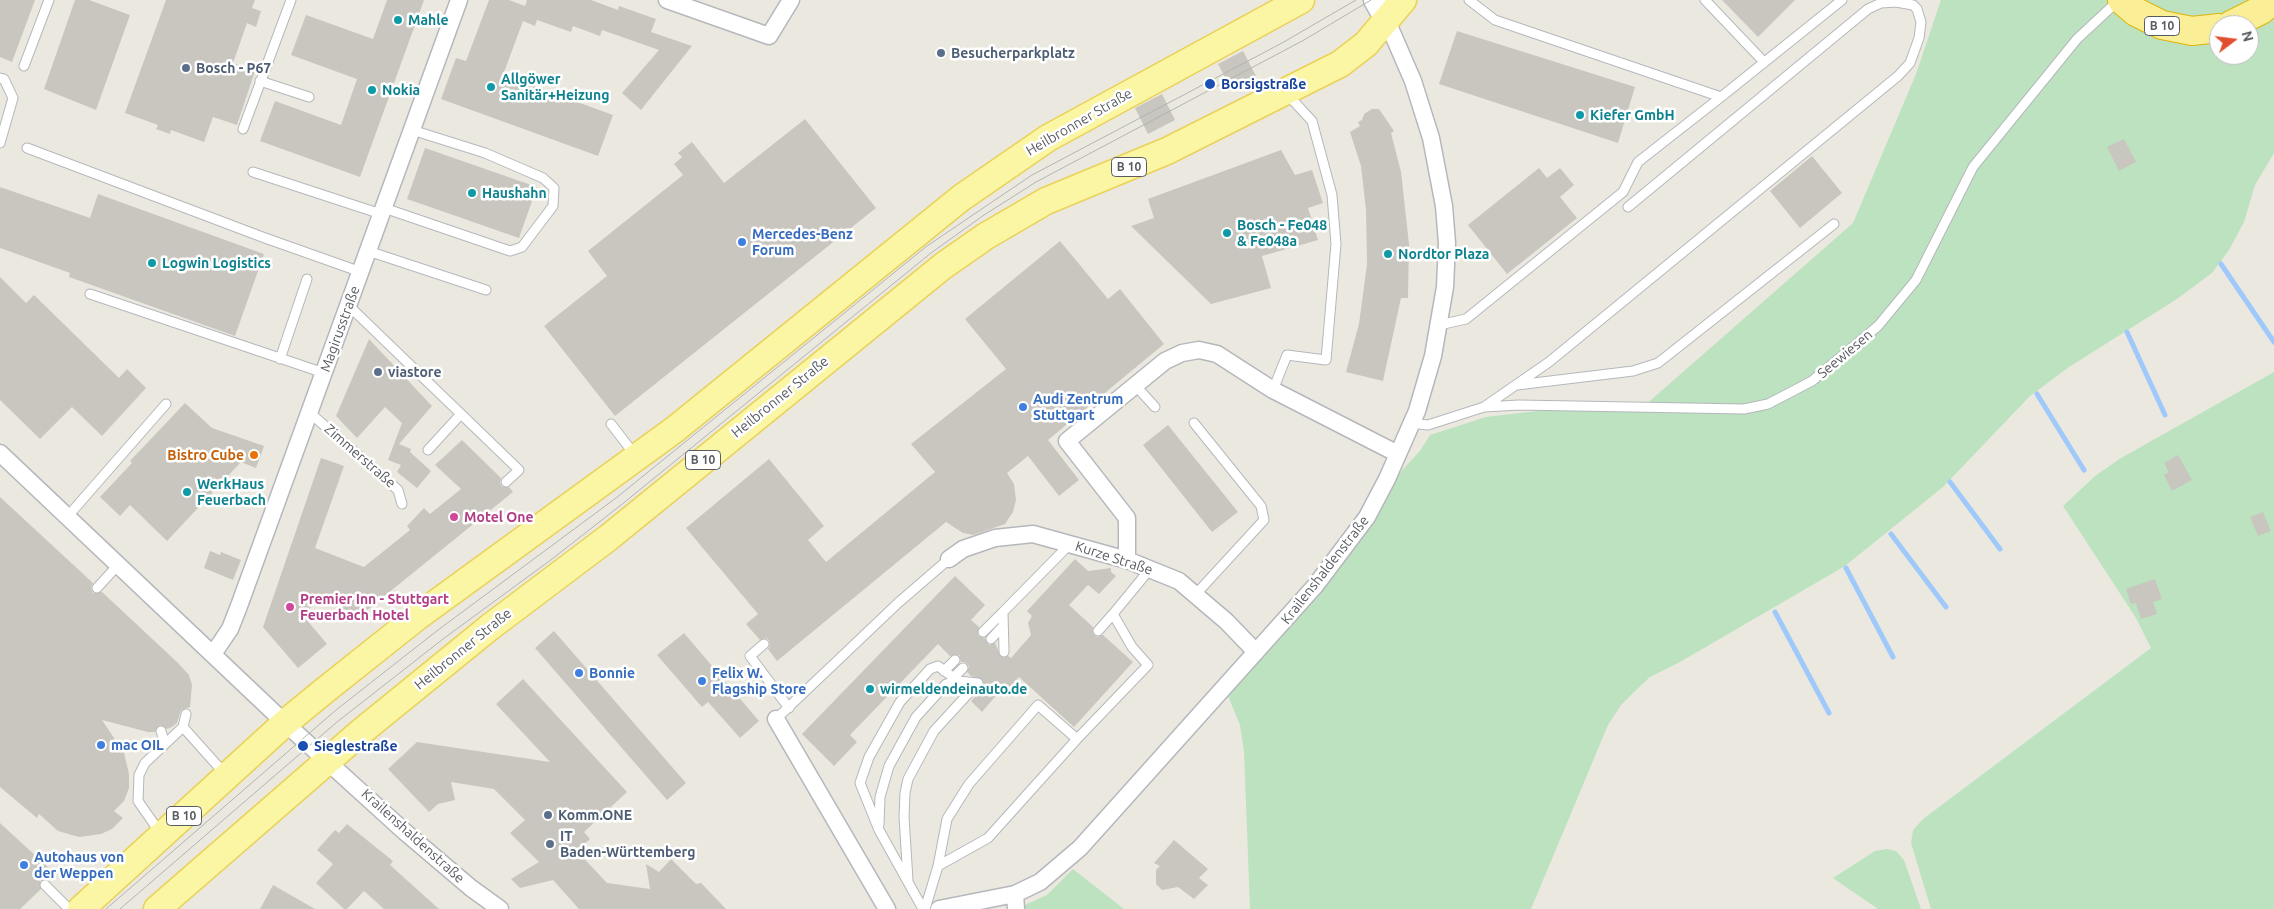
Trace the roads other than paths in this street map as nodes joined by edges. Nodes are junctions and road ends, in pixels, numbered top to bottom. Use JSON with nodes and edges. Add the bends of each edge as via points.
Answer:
{"nodes":[{"id":1,"x":49,"y":0,"type":"edge"},
{"id":2,"x":290,"y":0,"type":"edge"},
{"id":3,"x":459,"y":0,"type":"edge"},
{"id":4,"x":667,"y":0,"type":"edge"},
{"id":5,"x":791,"y":0,"type":"edge"},
{"id":6,"x":1273,"y":0,"type":"edge"},
{"id":7,"x":1301,"y":0,"type":"edge"},
{"id":8,"x":1403,"y":0,"type":"edge"},
{"id":9,"x":1469,"y":0,"type":"edge"},
{"id":10,"x":1705,"y":0,"type":"edge"},
{"id":11,"x":1842,"y":0,"type":"edge"},
{"id":12,"x":2121,"y":0,"type":"edge"},
{"id":13,"x":2273,"y":0,"type":"edge"},
{"id":14,"x":1381,"y":10,"type":"edge"},
{"id":15,"x":2251,"y":15,"type":"edge"},
{"id":16,"x":1259,"y":24,"type":"junction"},
{"id":17,"x":2209,"y":29,"type":"edge"},
{"id":18,"x":1764,"y":62,"type":"junction"},
{"id":19,"x":24,"y":66,"type":"dead end"},
{"id":20,"x":0,"y":78,"type":"edge"},
{"id":21,"x":260,"y":81,"type":"junction"},
{"id":22,"x":1285,"y":92,"type":"junction"},
{"id":23,"x":308,"y":97,"type":"dead end"},
{"id":24,"x":1721,"y":97,"type":"junction"},
{"id":25,"x":243,"y":129,"type":"dead end"},
{"id":26,"x":412,"y":130,"type":"junction"},
{"id":27,"x":0,"y":143,"type":"edge"},
{"id":28,"x":27,"y":148,"type":"dead end"},
{"id":29,"x":253,"y":172,"type":"dead end"},
{"id":30,"x":1628,"y":207,"type":"dead end"},
{"id":31,"x":382,"y":211,"type":"junction"},
{"id":32,"x":1834,"y":224,"type":"dead end"},
{"id":33,"x":368,"y":251,"type":"junction"},
{"id":34,"x":361,"y":272,"type":"junction"},
{"id":35,"x":307,"y":279,"type":"dead end"},
{"id":36,"x":486,"y":290,"type":"dead end"},
{"id":37,"x":90,"y":294,"type":"dead end"},
{"id":38,"x":348,"y":305,"type":"junction"},
{"id":39,"x":1439,"y":325,"type":"junction"},
{"id":40,"x":280,"y":359,"type":"junction"},
{"id":41,"x":324,"y":373,"type":"junction"},
{"id":42,"x":1136,"y":385,"type":"junction"},
{"id":43,"x":1514,"y":385,"type":"junction"},
{"id":44,"x":1273,"y":390,"type":"junction"},
{"id":45,"x":166,"y":404,"type":"dead end"},
{"id":46,"x":1155,"y":407,"type":"dead end"},
{"id":47,"x":1484,"y":407,"type":"junction"},
{"id":48,"x":310,"y":413,"type":"junction"},
{"id":49,"x":461,"y":414,"type":"junction"},
{"id":50,"x":1194,"y":423,"type":"dead end"},
{"id":51,"x":1411,"y":423,"type":"junction"},
{"id":52,"x":611,"y":424,"type":"dead end"},
{"id":53,"x":428,"y":450,"type":"dead end"},
{"id":54,"x":0,"y":454,"type":"edge"},
{"id":55,"x":1398,"y":454,"type":"junction"},
{"id":56,"x":637,"y":458,"type":"junction"},
{"id":57,"x":506,"y":482,"type":"dead end"},
{"id":58,"x":402,"y":504,"type":"dead end"},
{"id":59,"x":68,"y":516,"type":"junction"},
{"id":60,"x":1070,"y":544,"type":"junction"},
{"id":61,"x":949,"y":559,"type":"joint"},
{"id":62,"x":1127,"y":560,"type":"junction"},
{"id":63,"x":118,"y":565,"type":"junction"},
{"id":64,"x":1150,"y":569,"type":"junction"},
{"id":65,"x":97,"y":588,"type":"dead end"},
{"id":66,"x":1196,"y":594,"type":"junction"},
{"id":67,"x":1003,"y":612,"type":"junction"},
{"id":68,"x":1113,"y":614,"type":"junction"},
{"id":69,"x":1003,"y":626,"type":"junction"},
{"id":70,"x":1098,"y":631,"type":"dead end"},
{"id":71,"x":983,"y":632,"type":"dead end"},
{"id":72,"x":764,"y":644,"type":"dead end"},
{"id":73,"x":1256,"y":652,"type":"junction"},
{"id":74,"x":213,"y":654,"type":"junction"},
{"id":75,"x":955,"y":660,"type":"dead end"},
{"id":76,"x":963,"y":668,"type":"dead end"},
{"id":77,"x":944,"y":670,"type":"junction"},
{"id":78,"x":962,"y":679,"type":"junction"},
{"id":79,"x":789,"y":708,"type":"junction"},
{"id":80,"x":186,"y":714,"type":"dead end"},
{"id":81,"x":776,"y":719,"type":"joint"},
{"id":82,"x":285,"y":723,"type":"junction"},
{"id":83,"x":183,"y":727,"type":"junction"},
{"id":84,"x":161,"y":731,"type":"dead end"},
{"id":85,"x":1077,"y":739,"type":"junction"},
{"id":86,"x":165,"y":744,"type":"junction"},
{"id":87,"x":328,"y":760,"type":"junction"},
{"id":88,"x":227,"y":776,"type":"junction"},
{"id":89,"x":879,"y":830,"type":"junction"},
{"id":90,"x":163,"y":836,"type":"junction"},
{"id":91,"x":938,"y":866,"type":"junction"},
{"id":92,"x":908,"y":883,"type":"junction"},
{"id":93,"x":45,"y":885,"type":"dead end"},
{"id":94,"x":1016,"y":901,"type":"edge"},
{"id":95,"x":69,"y":909,"type":"edge"},
{"id":96,"x":81,"y":909,"type":"edge"},
{"id":97,"x":157,"y":909,"type":"edge"},
{"id":98,"x":500,"y":909,"type":"edge"},
{"id":99,"x":887,"y":909,"type":"edge"},
{"id":100,"x":924,"y":909,"type":"edge"},
{"id":101,"x":939,"y":909,"type":"edge"}],
"edges":[{"from":1,"to":19,"type":"lane"},
{"from":2,"to":21,"type":"lane"},
{"from":3,"to":26,"type":"street","name":"Magirusstraße"},
{"from":4,"to":5,"type":"street","via":[[769,36]]},
{"from":6,"to":16,"type":"main road"},
{"from":7,"to":16,"type":"main road","name":"Heilbronner Straße","number":"B 10"},
{"from":8,"to":14,"type":"main road","name":"Heilbronner Straße","number":"B 10"},
{"from":9,"to":24,"type":"lane","via":[[1495,20]]},
{"from":10,"to":18,"type":"lane"},
{"from":11,"to":18,"type":"lane"},
{"from":12,"to":17,"type":"highway","number":"B 10","via":[[2162,26],[2192,31]]},
{"from":12,"to":47,"type":"lane","name":"Seewiesen","via":[[2077,39],[1973,167],[1910,288],[1878,326],[1812,380],[1768,404],[1744,409]]},
{"from":13,"to":15,"type":"highway"},
{"from":14,"to":22,"type":"main road","name":"Heilbronner Straße","number":"B 10","via":[[1352,56]]},
{"from":14,"to":39,"type":"street","name":"Krailenshaldenstraße","via":[[1420,100],[1439,173],[1447,243]]},
{"from":16,"to":56,"type":"main road","name":"Heilbronner Straße","number":"B 10","via":[[1048,138],[961,198]]},
{"from":18,"to":24,"type":"lane"},
{"from":20,"to":27,"type":"lane","via":[[4,79],[13,98]]},
{"from":21,"to":23,"type":"lane"},
{"from":21,"to":25,"type":"lane"},
{"from":22,"to":44,"type":"lane","via":[[1312,120],[1332,195],[1337,233],[1326,360],[1287,355]]},
{"from":22,"to":87,"type":"main road","name":"Heilbronner Straße","number":"B 10","via":[[1167,151],[1046,201],[943,266]]},
{"from":24,"to":39,"type":"lane","via":[[1638,162],[1623,192],[1466,320]]},
{"from":26,"to":31,"type":"street","name":"Magirusstraße"},
{"from":26,"to":31,"type":"lane","via":[[485,153],[543,178],[554,188],[553,206],[522,248],[510,251]]},
{"from":28,"to":34,"type":"lane"},
{"from":29,"to":31,"type":"lane"},
{"from":30,"to":43,"type":"lane","via":[[1868,9],[1881,3],[1896,2],[1908,3],[1917,9],[1921,22],[1919,38],[1910,63],[1898,76],[1549,362]]},
{"from":31,"to":33,"type":"street","name":"Magirusstraße"},
{"from":32,"to":43,"type":"lane","via":[[1658,364],[1633,371]]},
{"from":33,"to":34,"type":"street","name":"Magirusstraße"},
{"from":33,"to":36,"type":"lane"},
{"from":34,"to":38,"type":"street","name":"Magirusstraße"},
{"from":35,"to":40,"type":"lane"},
{"from":37,"to":40,"type":"lane"},
{"from":38,"to":41,"type":"street","name":"Magirusstraße"},
{"from":38,"to":49,"type":"lane"},
{"from":39,"to":51,"type":"street","name":"Krailenshaldenstraße","via":[[1431,364]]},
{"from":40,"to":41,"type":"lane"},
{"from":41,"to":48,"type":"street","name":"Magirusstraße"},
{"from":42,"to":44,"type":"street","via":[[1165,361],[1199,350],[1217,354]]},
{"from":42,"to":46,"type":"lane"},
{"from":42,"to":62,"type":"street","via":[[1067,441],[1127,518]]},
{"from":43,"to":47,"type":"lane"},
{"from":44,"to":55,"type":"street"},
{"from":45,"to":59,"type":"lane"},
{"from":47,"to":51,"type":"lane","name":"Seewiesen","via":[[1428,425]]},
{"from":48,"to":58,"type":"lane","name":"Zimmerstraße","via":[[398,490]]},
{"from":48,"to":74,"type":"street","name":"Magirusstraße","via":[[230,629]]},
{"from":49,"to":53,"type":"lane"},
{"from":49,"to":57,"type":"lane","via":[[519,470]]},
{"from":50,"to":66,"type":"lane","via":[[1261,506],[1264,520]]},
{"from":51,"to":55,"type":"street","name":"Krailenshaldenstraße"},
{"from":52,"to":56,"type":"lane"},
{"from":54,"to":59,"type":"street"},
{"from":55,"to":73,"type":"street","name":"Krailenshaldenstraße","via":[[1367,517],[1315,586]]},
{"from":56,"to":82,"type":"main road","name":"Heilbronner Straße","number":"B 10","via":[[417,617]]},
{"from":59,"to":63,"type":"street"},
{"from":60,"to":61,"type":"street","name":"Kurze Straße","via":[[1033,534],[995,538],[963,549]]},
{"from":60,"to":62,"type":"street","name":"Kurze Straße"},
{"from":60,"to":67,"type":"lane"},
{"from":61,"to":79,"type":"lane","via":[[898,603]]},
{"from":62,"to":64,"type":"street","name":"Kurze Straße"},
{"from":63,"to":65,"type":"lane"},
{"from":63,"to":74,"type":"street"},
{"from":64,"to":66,"type":"street","name":"Kurze Straße","via":[[1179,581]]},
{"from":64,"to":68,"type":"lane"},
{"from":66,"to":73,"type":"street","name":"Kurze Straße"},
{"from":67,"to":69,"type":"lane"},
{"from":67,"to":71,"type":"lane"},
{"from":68,"to":70,"type":"lane"},
{"from":68,"to":85,"type":"lane","via":[[1132,647],[1148,664]]},
{"from":69,"to":69,"type":"lane","via":[[999,644]]},
{"from":72,"to":79,"type":"lane","via":[[750,656]]},
{"from":73,"to":94,"type":"street","name":"Krailenshaldenstraße","via":[[1080,848]]},
{"from":74,"to":82,"type":"street"},
{"from":75,"to":77,"type":"lane"},
{"from":76,"to":78,"type":"lane"},
{"from":77,"to":78,"type":"lane"},
{"from":77,"to":89,"type":"lane","via":[[938,666],[930,669],[900,702],[869,758],[860,783]]},
{"from":78,"to":89,"type":"lane","via":[[946,684],[916,717],[901,742],[880,796]]},
{"from":78,"to":92,"type":"lane","via":[[978,683],[934,731],[908,779],[904,817]]},
{"from":79,"to":81,"type":"lane"},
{"from":80,"to":83,"type":"lane"},
{"from":81,"to":99,"type":"street"},
{"from":82,"to":87,"type":"street","name":"Krailenshaldenstraße"},
{"from":82,"to":88,"type":"main road","name":"Heilbronner Straße","number":"B 10"},
{"from":83,"to":86,"type":"lane"},
{"from":83,"to":88,"type":"lane"},
{"from":84,"to":86,"type":"lane"},
{"from":85,"to":91,"type":"lane","via":[[988,838]]},
{"from":85,"to":91,"type":"lane","via":[[1040,702],[970,784],[947,819]]},
{"from":86,"to":90,"type":"lane","via":[[145,763],[139,775],[138,801]]},
{"from":87,"to":97,"type":"main road","name":"Heilbronner Straße","number":"B 10"},
{"from":87,"to":98,"type":"street","name":"Krailenshaldenstraße","via":[[418,843]]},
{"from":88,"to":90,"type":"main road","name":"Heilbronner Straße","number":"B 10"},
{"from":89,"to":92,"type":"lane"},
{"from":90,"to":96,"type":"main road","name":"Heilbronner Straße","number":"B 10"},
{"from":91,"to":100,"type":"lane"},
{"from":92,"to":100,"type":"lane"},
{"from":93,"to":95,"type":"lane"},
{"from":94,"to":101,"type":"street","name":"Krailenshaldenstraße"}]}
